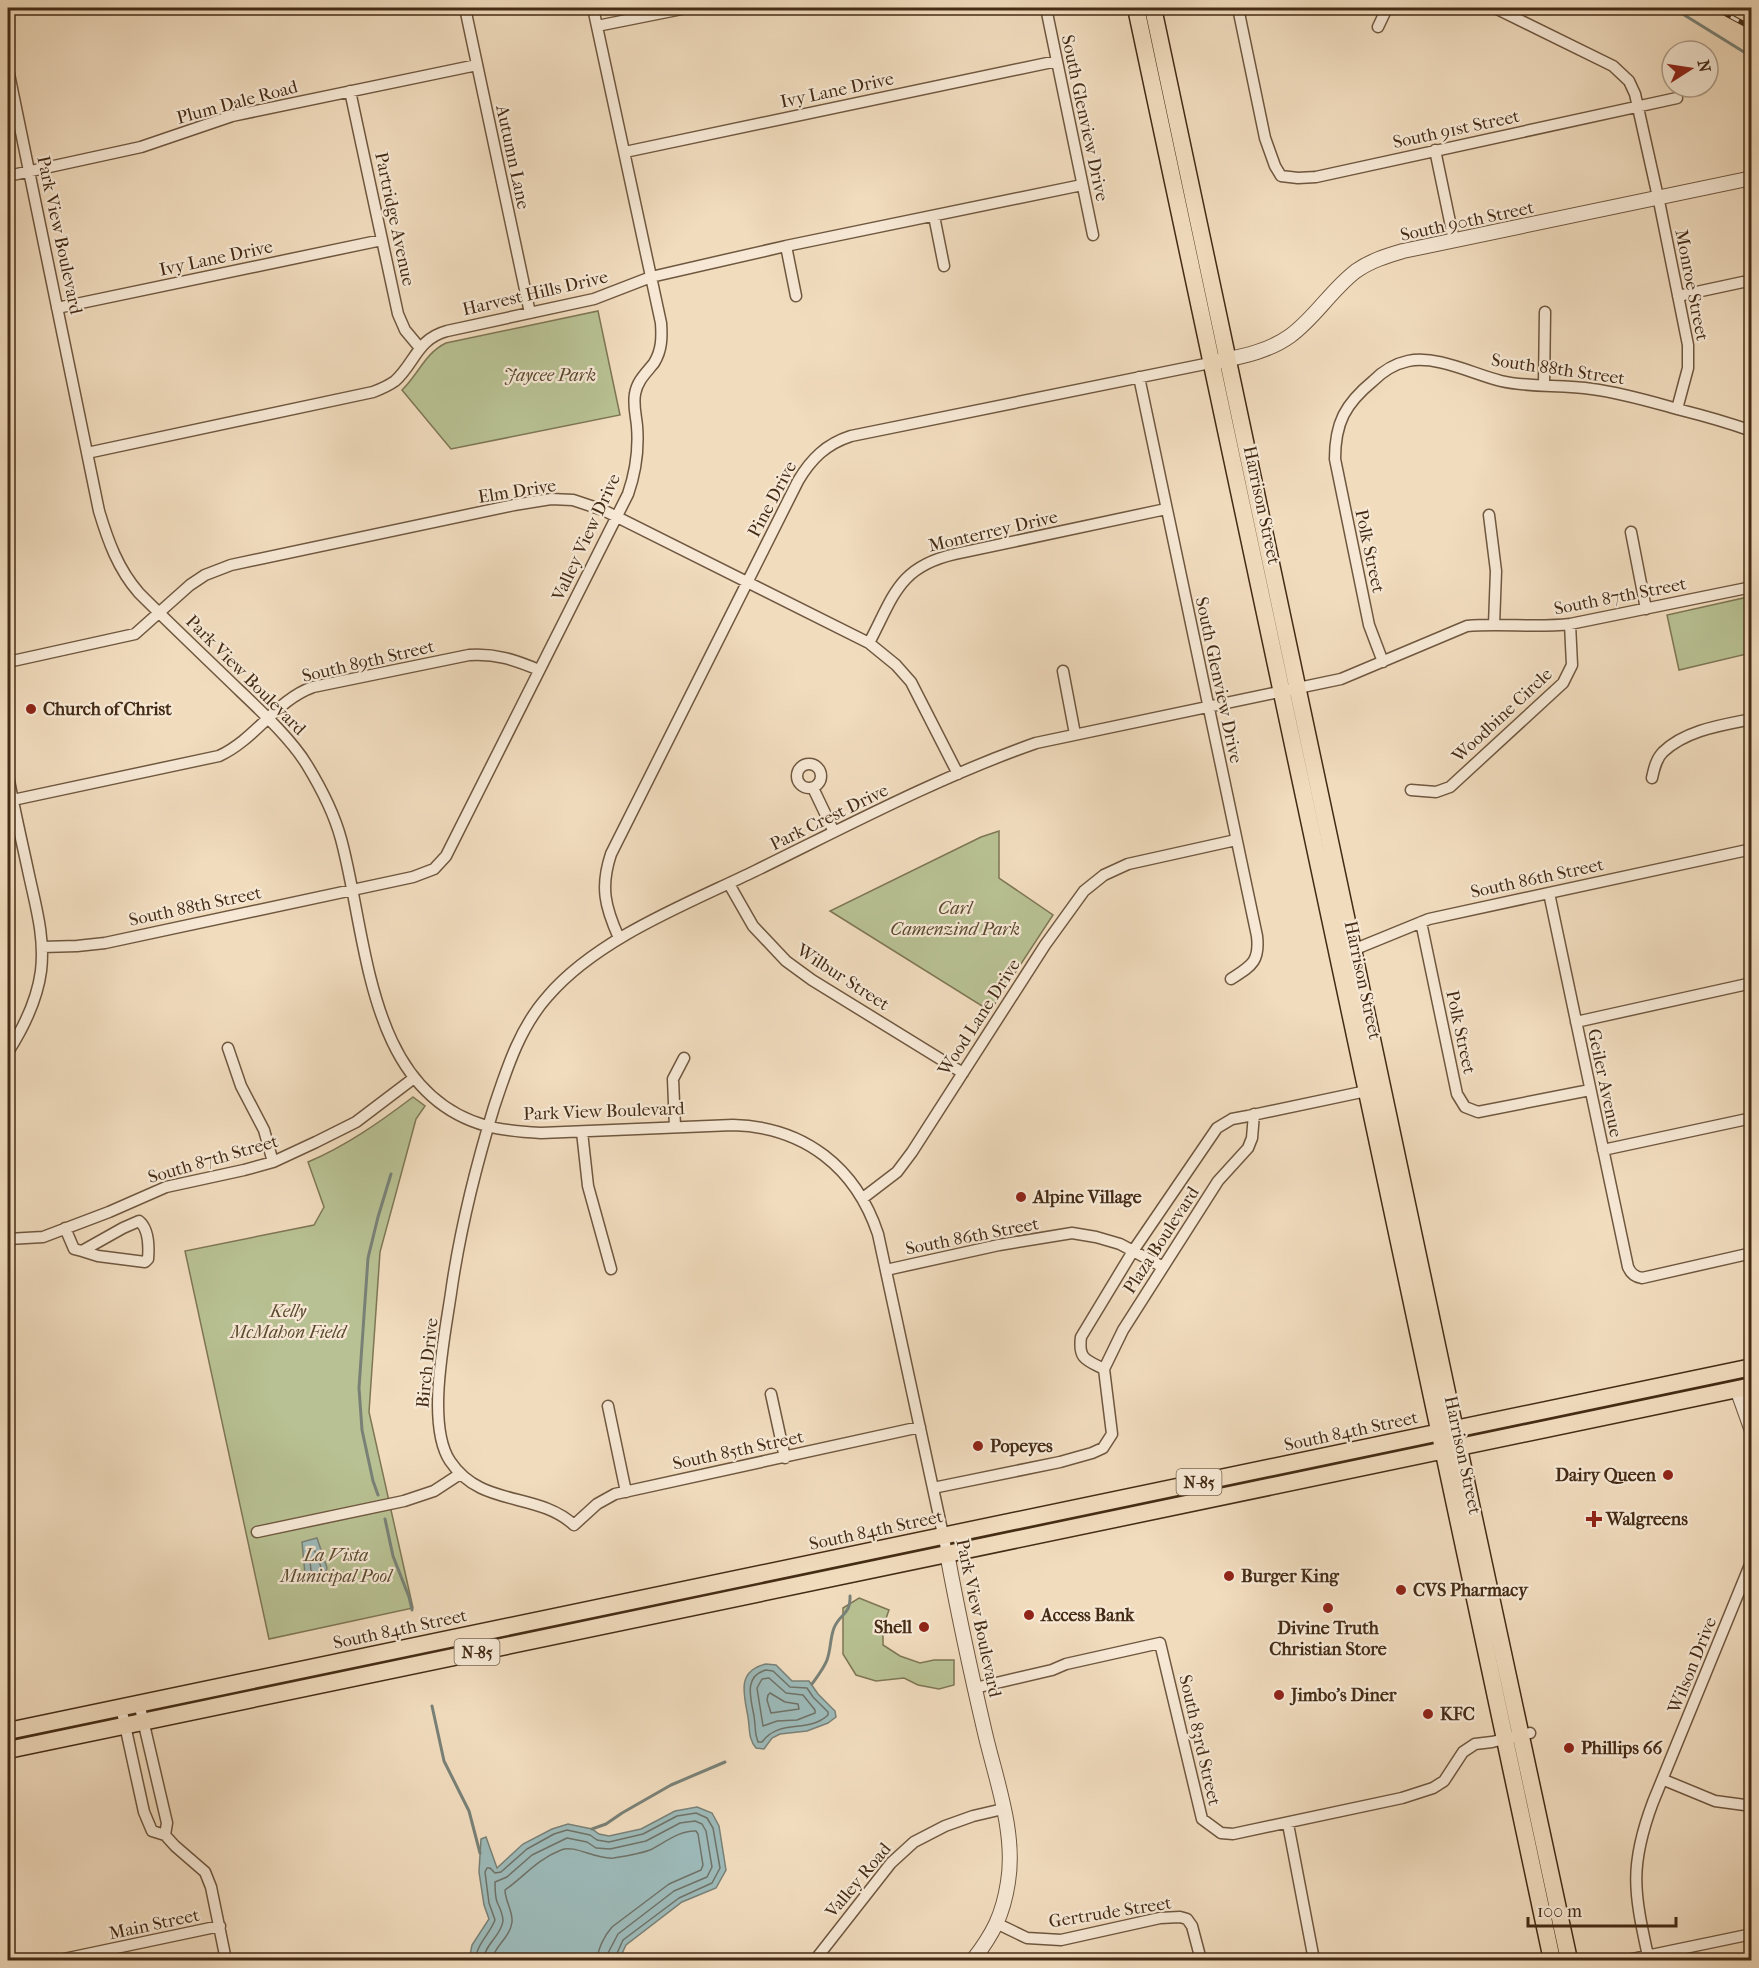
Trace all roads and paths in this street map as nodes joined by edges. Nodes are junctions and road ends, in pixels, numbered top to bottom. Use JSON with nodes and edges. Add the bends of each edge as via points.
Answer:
{"nodes":[{"id":1,"x":465,"y":8,"type":"edge"},
{"id":2,"x":593,"y":8,"type":"edge"},
{"id":3,"x":687,"y":8,"type":"edge"},
{"id":4,"x":1046,"y":8,"type":"edge"},
{"id":5,"x":1136,"y":8,"type":"edge"},
{"id":6,"x":1154,"y":8,"type":"edge"},
{"id":7,"x":1238,"y":8,"type":"edge"},
{"id":8,"x":1387,"y":8,"type":"edge"},
{"id":9,"x":1495,"y":8,"type":"edge"},
{"id":10,"x":597,"y":26,"type":"junction"},
{"id":11,"x":1378,"y":27,"type":"dead end"},
{"id":12,"x":1057,"y":60,"type":"junction"},
{"id":13,"x":477,"y":65,"type":"junction"},
{"id":14,"x":8,"y":69,"type":"edge"},
{"id":15,"x":350,"y":91,"type":"junction"},
{"id":16,"x":1673,"y":99,"type":"edge"},
{"id":17,"x":1637,"y":107,"type":"junction"},
{"id":18,"x":1435,"y":150,"type":"junction"},
{"id":19,"x":625,"y":152,"type":"junction"},
{"id":20,"x":29,"y":171,"type":"junction"},
{"id":21,"x":8,"y":176,"type":"edge"},
{"id":22,"x":1752,"y":178,"type":"edge"},
{"id":23,"x":1082,"y":185,"type":"junction"},
{"id":24,"x":1658,"y":198,"type":"junction"},
{"id":25,"x":934,"y":216,"type":"junction"},
{"id":26,"x":1093,"y":235,"type":"dead end"},
{"id":27,"x":382,"y":240,"type":"junction"},
{"id":28,"x":1454,"y":241,"type":"junction"},
{"id":29,"x":786,"y":246,"type":"junction"},
{"id":30,"x":944,"y":266,"type":"dead end"},
{"id":31,"x":651,"y":277,"type":"junction"},
{"id":32,"x":1743,"y":282,"type":"dead end"},
{"id":33,"x":796,"y":296,"type":"dead end"},
{"id":34,"x":1678,"y":296,"type":"junction"},
{"id":35,"x":57,"y":308,"type":"junction"},
{"id":36,"x":1545,"y":312,"type":"dead end"},
{"id":37,"x":530,"y":313,"type":"junction"},
{"id":38,"x":420,"y":348,"type":"junction"},
{"id":39,"x":1220,"y":361,"type":"junction"},
{"id":40,"x":1139,"y":377,"type":"junction"},
{"id":41,"x":1544,"y":385,"type":"junction"},
{"id":42,"x":1677,"y":409,"type":"junction"},
{"id":43,"x":1752,"y":431,"type":"edge"},
{"id":44,"x":1335,"y":444,"type":"joint"},
{"id":45,"x":87,"y":453,"type":"junction"},
{"id":46,"x":1166,"y":510,"type":"junction"},
{"id":47,"x":1489,"y":515,"type":"dead end"},
{"id":48,"x":617,"y":517,"type":"junction"},
{"id":49,"x":1631,"y":532,"type":"dead end"},
{"id":50,"x":748,"y":582,"type":"junction"},
{"id":51,"x":1752,"y":587,"type":"edge"},
{"id":52,"x":1646,"y":609,"type":"junction"},
{"id":53,"x":159,"y":613,"type":"junction"},
{"id":54,"x":1570,"y":624,"type":"junction"},
{"id":55,"x":1494,"y":625,"type":"junction"},
{"id":56,"x":869,"y":643,"type":"junction"},
{"id":57,"x":8,"y":662,"type":"edge"},
{"id":58,"x":1383,"y":662,"type":"junction"},
{"id":59,"x":539,"y":670,"type":"junction"},
{"id":60,"x":1063,"y":671,"type":"dead end"},
{"id":61,"x":1290,"y":691,"type":"junction"},
{"id":62,"x":1208,"y":708,"type":"junction"},
{"id":63,"x":269,"y":718,"type":"junction"},
{"id":64,"x":1752,"y":719,"type":"edge"},
{"id":65,"x":1075,"y":734,"type":"junction"},
{"id":66,"x":958,"y":774,"type":"junction"},
{"id":67,"x":8,"y":776,"type":"edge"},
{"id":68,"x":1652,"y":778,"type":"dead end"},
{"id":69,"x":813,"y":788,"type":"dead end"},
{"id":70,"x":1411,"y":790,"type":"dead end"},
{"id":71,"x":13,"y":800,"type":"junction"},
{"id":72,"x":834,"y":832,"type":"junction"},
{"id":73,"x":1236,"y":840,"type":"junction"},
{"id":74,"x":1752,"y":849,"type":"edge"},
{"id":75,"x":729,"y":884,"type":"junction"},
{"id":76,"x":353,"y":890,"type":"junction"},
{"id":77,"x":1549,"y":893,"type":"junction"},
{"id":78,"x":1421,"y":922,"type":"junction"},
{"id":79,"x":619,"y":938,"type":"junction"},
{"id":80,"x":1335,"y":944,"type":"junction"},
{"id":81,"x":42,"y":947,"type":"junction"},
{"id":82,"x":1353,"y":950,"type":"junction"},
{"id":83,"x":1231,"y":979,"type":"dead end"},
{"id":84,"x":1752,"y":983,"type":"edge"},
{"id":85,"x":1576,"y":1022,"type":"junction"},
{"id":86,"x":228,"y":1048,"type":"dead end"},
{"id":87,"x":8,"y":1052,"type":"edge"},
{"id":88,"x":684,"y":1058,"type":"dead end"},
{"id":89,"x":963,"y":1073,"type":"junction"},
{"id":90,"x":414,"y":1078,"type":"junction"},
{"id":91,"x":1590,"y":1090,"type":"junction"},
{"id":92,"x":1366,"y":1091,"type":"junction"},
{"id":93,"x":1385,"y":1099,"type":"junction"},
{"id":94,"x":1254,"y":1114,"type":"junction"},
{"id":95,"x":1752,"y":1118,"type":"edge"},
{"id":96,"x":488,"y":1126,"type":"junction"},
{"id":97,"x":675,"y":1127,"type":"junction"},
{"id":98,"x":582,"y":1132,"type":"junction"},
{"id":99,"x":1603,"y":1150,"type":"junction"},
{"id":100,"x":273,"y":1162,"type":"junction"},
{"id":101,"x":863,"y":1198,"type":"junction"},
{"id":102,"x":65,"y":1228,"type":"junction"},
{"id":103,"x":8,"y":1239,"type":"edge"},
{"id":104,"x":82,"y":1251,"type":"junction"},
{"id":105,"x":1133,"y":1251,"type":"junction"},
{"id":106,"x":1752,"y":1253,"type":"edge"},
{"id":107,"x":1163,"y":1267,"type":"junction"},
{"id":108,"x":610,"y":1269,"type":"dead end"},
{"id":109,"x":886,"y":1270,"type":"junction"},
{"id":110,"x":1752,"y":1367,"type":"edge"},
{"id":111,"x":1104,"y":1369,"type":"junction"},
{"id":112,"x":1752,"y":1376,"type":"edge"},
{"id":113,"x":1744,"y":1388,"type":"edge"},
{"id":114,"x":771,"y":1394,"type":"dead end"},
{"id":115,"x":608,"y":1406,"type":"dead end"},
{"id":116,"x":920,"y":1427,"type":"junction"},
{"id":117,"x":1447,"y":1431,"type":"junction"},
{"id":118,"x":1752,"y":1431,"type":"edge"},
{"id":119,"x":1451,"y":1450,"type":"junction"},
{"id":120,"x":785,"y":1458,"type":"junction"},
{"id":121,"x":460,"y":1474,"type":"junction"},
{"id":122,"x":933,"y":1488,"type":"junction"},
{"id":123,"x":626,"y":1492,"type":"junction"},
{"id":124,"x":574,"y":1525,"type":"joint"},
{"id":125,"x":257,"y":1532,"type":"dead end"},
{"id":126,"x":943,"y":1536,"type":"junction"},
{"id":127,"x":947,"y":1553,"type":"junction"},
{"id":128,"x":1752,"y":1560,"type":"edge"},
{"id":129,"x":975,"y":1689,"type":"junction"},
{"id":130,"x":139,"y":1703,"type":"junction"},
{"id":131,"x":121,"y":1707,"type":"junction"},
{"id":132,"x":143,"y":1721,"type":"junction"},
{"id":133,"x":125,"y":1725,"type":"junction"},
{"id":134,"x":8,"y":1731,"type":"edge"},
{"id":135,"x":1519,"y":1736,"type":"junction"},
{"id":136,"x":8,"y":1750,"type":"edge"},
{"id":137,"x":1664,"y":1780,"type":"junction"},
{"id":138,"x":1752,"y":1806,"type":"edge"},
{"id":139,"x":1003,"y":1809,"type":"junction"},
{"id":140,"x":1288,"y":1824,"type":"junction"},
{"id":141,"x":165,"y":1835,"type":"junction"},
{"id":142,"x":998,"y":1924,"type":"junction"},
{"id":143,"x":220,"y":1926,"type":"junction"},
{"id":144,"x":1752,"y":1934,"type":"edge"},
{"id":145,"x":1648,"y":1956,"type":"junction"},
{"id":146,"x":59,"y":1960,"type":"edge"},
{"id":147,"x":226,"y":1960,"type":"edge"},
{"id":148,"x":815,"y":1960,"type":"edge"},
{"id":149,"x":973,"y":1960,"type":"edge"},
{"id":150,"x":1201,"y":1960,"type":"edge"},
{"id":151,"x":1314,"y":1960,"type":"edge"},
{"id":152,"x":1552,"y":1960,"type":"edge"},
{"id":153,"x":1569,"y":1960,"type":"edge"},
{"id":154,"x":1627,"y":1960,"type":"edge"}],
"edges":[{"from":1,"to":13,"type":"street","name":"Autumn Lane"},
{"from":2,"to":10,"type":"street","name":"Valley View Drive"},
{"from":3,"to":10,"type":"street"},
{"from":4,"to":12,"type":"street","name":"South Glenview Drive"},
{"from":5,"to":39,"type":"main road","name":"Harrison Street"},
{"from":6,"to":39,"type":"main road","name":"Harrison Street"},
{"from":7,"to":18,"type":"street","name":"South 91st Street","via":[[1265,138],[1281,176],[1316,177]]},
{"from":8,"to":11,"type":"street"},
{"from":9,"to":17,"type":"street","name":"Monroe Street","via":[[1613,66],[1629,81]]},
{"from":10,"to":19,"type":"street","name":"Valley View Drive"},
{"from":12,"to":19,"type":"street","name":"Ivy Lane Drive"},
{"from":12,"to":23,"type":"street","name":"South Glenview Drive"},
{"from":13,"to":15,"type":"street","name":"Plum Dale Road"},
{"from":13,"to":37,"type":"street","name":"Autumn Lane"},
{"from":14,"to":20,"type":"street","name":"Park View Boulevard"},
{"from":15,"to":20,"type":"street","name":"Plum Dale Road","via":[[232,116],[141,147]]},
{"from":15,"to":27,"type":"street","name":"Partridge Avenue"},
{"from":16,"to":17,"type":"street","name":"South 91st Street"},
{"from":17,"to":18,"type":"street","name":"South 91st Street"},
{"from":17,"to":24,"type":"street","name":"Monroe Street"},
{"from":18,"to":28,"type":"street"},
{"from":19,"to":31,"type":"street","name":"Valley View Drive"},
{"from":20,"to":21,"type":"street","name":"Plum Dale Road"},
{"from":20,"to":35,"type":"street","name":"Park View Boulevard"},
{"from":22,"to":24,"type":"street","name":"South 90th Street"},
{"from":23,"to":25,"type":"street","name":"Harvest Hills Drive"},
{"from":23,"to":26,"type":"street","name":"South Glenview Drive"},
{"from":24,"to":28,"type":"street","name":"South 90th Street"},
{"from":24,"to":34,"type":"street","name":"Monroe Street"},
{"from":25,"to":29,"type":"street","name":"Harvest Hills Drive"},
{"from":25,"to":30,"type":"street"},
{"from":27,"to":35,"type":"street","name":"Ivy Lane Drive"},
{"from":27,"to":38,"type":"street","name":"Partridge Avenue","via":[[400,320]]},
{"from":28,"to":39,"type":"street","name":"South 90th Street","via":[[1368,263],[1345,280],[1288,338],[1262,351]]},
{"from":29,"to":31,"type":"street","name":"Harvest Hills Drive"},
{"from":29,"to":33,"type":"street"},
{"from":31,"to":37,"type":"street","name":"Harvest Hills Drive","via":[[594,299]]},
{"from":31,"to":48,"type":"street","name":"Valley View Drive","via":[[661,323],[661,345],[636,390],[636,466]]},
{"from":32,"to":34,"type":"street"},
{"from":34,"to":42,"type":"street","name":"Monroe Street","via":[[1689,353]]},
{"from":35,"to":45,"type":"street","name":"Park View Boulevard"},
{"from":36,"to":41,"type":"street"},
{"from":37,"to":38,"type":"street","name":"Harvest Hills Drive","via":[[443,332]]},
{"from":38,"to":45,"type":"street","name":"Harvest Hills Drive","via":[[394,381],[373,392]]},
{"from":39,"to":40,"type":"street","name":"Pine Drive"},
{"from":39,"to":61,"type":"main road","name":"Harrison Street"},
{"from":40,"to":46,"type":"street","name":"South Glenview Drive"},
{"from":40,"to":50,"type":"street","name":"Pine Drive","via":[[851,436],[831,444],[804,472]]},
{"from":41,"to":42,"type":"street","name":"South 88th Street","via":[[1590,388]]},
{"from":41,"to":44,"type":"street","name":"South 88th Street","via":[[1502,381],[1431,361],[1405,362],[1387,369],[1358,394],[1342,415]]},
{"from":42,"to":43,"type":"street"},
{"from":44,"to":58,"type":"street","name":"Polk Street","via":[[1367,615]]},
{"from":45,"to":53,"type":"street","name":"Park View Boulevard","via":[[112,550],[129,581]]},
{"from":46,"to":56,"type":"street","name":"Monterrey Drive","via":[[928,562],[902,582]]},
{"from":46,"to":62,"type":"street","name":"South Glenview Drive"},
{"from":47,"to":55,"type":"street","via":[[1496,571]]},
{"from":48,"to":50,"type":"street","name":"Elm Drive"},
{"from":48,"to":53,"type":"street","name":"Elm Drive","via":[[573,500],[551,500],[231,565],[198,579]]},
{"from":48,"to":59,"type":"street","name":"Valley View Drive"},
{"from":49,"to":52,"type":"street"},
{"from":50,"to":56,"type":"street","name":"Elm Drive"},
{"from":50,"to":79,"type":"street","name":"Pine Drive","via":[[611,854],[605,875],[605,897]]},
{"from":51,"to":52,"type":"street","name":"South 87th Street"},
{"from":52,"to":54,"type":"street","name":"South 87th Street"},
{"from":53,"to":57,"type":"street","name":"Elm Drive","via":[[129,636]]},
{"from":53,"to":63,"type":"street","name":"Park View Boulevard"},
{"from":54,"to":55,"type":"street","name":"South 87th Street"},
{"from":54,"to":70,"type":"street","name":"Woodbine Circle","via":[[1572,665],[1563,683],[1450,787],[1436,792]]},
{"from":55,"to":58,"type":"street","name":"South 87th Street","via":[[1459,628]]},
{"from":56,"to":66,"type":"street","name":"Elm Drive","via":[[911,682]]},
{"from":58,"to":61,"type":"street","name":"South 87th Street","via":[[1341,680]]},
{"from":59,"to":63,"type":"street","name":"South 89th Street","via":[[495,655],[460,656],[313,687]]},
{"from":59,"to":76,"type":"street","name":"Valley View Drive","via":[[443,861],[421,876]]},
{"from":60,"to":65,"type":"street"},
{"from":61,"to":62,"type":"street","name":"Park Crest Drive"},
{"from":61,"to":80,"type":"main road","name":"Harrison Street"},
{"from":61,"to":82,"type":"main road","name":"Harrison Street"},
{"from":62,"to":65,"type":"street","name":"Park Crest Drive"},
{"from":62,"to":73,"type":"street","name":"South Glenview Drive"},
{"from":63,"to":71,"type":"street","name":"South 89th Street","via":[[236,748],[211,759]]},
{"from":63,"to":76,"type":"street","name":"Park View Boulevard","via":[[306,762],[328,802]]},
{"from":64,"to":68,"type":"street","via":[[1697,732],[1678,741],[1663,752]]},
{"from":65,"to":66,"type":"street","name":"Park Crest Drive","via":[[1036,743]]},
{"from":66,"to":72,"type":"street","name":"Park Crest Drive"},
{"from":67,"to":71,"type":"street"},
{"from":69,"to":72,"type":"street"},
{"from":71,"to":81,"type":"street"},
{"from":72,"to":75,"type":"street","name":"Park Crest Drive"},
{"from":73,"to":83,"type":"street","name":"South Glenview Drive","via":[[1258,947],[1254,962]]},
{"from":73,"to":89,"type":"street","name":"Wood Lane Drive","via":[[1128,864],[1089,886],[1045,945]]},
{"from":74,"to":77,"type":"street","name":"South 86th Street"},
{"from":75,"to":79,"type":"street","name":"Park Crest Drive"},
{"from":75,"to":89,"type":"street","name":"Wilbur Street","via":[[753,926],[786,961]]},
{"from":76,"to":81,"type":"street","name":"South 88th Street","via":[[105,943]]},
{"from":76,"to":90,"type":"street","name":"Park View Boulevard","via":[[376,1004],[393,1045]]},
{"from":77,"to":78,"type":"street","name":"South 86th Street"},
{"from":77,"to":85,"type":"street","name":"Geiler Avenue"},
{"from":78,"to":82,"type":"street","name":"South 86th Street"},
{"from":78,"to":91,"type":"street","name":"Polk Street","via":[[1461,1103],[1478,1112]]},
{"from":79,"to":96,"type":"street","name":"Park Crest Drive","via":[[548,995],[528,1023],[509,1061]]},
{"from":80,"to":82,"type":"street"},
{"from":80,"to":92,"type":"main road","name":"Harrison Street"},
{"from":81,"to":87,"type":"street","via":[[35,997]]},
{"from":82,"to":93,"type":"main road","name":"Harrison Street"},
{"from":84,"to":85,"type":"street"},
{"from":85,"to":91,"type":"street","name":"Geiler Avenue"},
{"from":86,"to":100,"type":"street","via":[[241,1086],[264,1130]]},
{"from":88,"to":97,"type":"street","via":[[673,1079]]},
{"from":89,"to":101,"type":"street","name":"Wood Lane Drive","via":[[897,1172]]},
{"from":90,"to":96,"type":"street","name":"Park View Boulevard","via":[[447,1107]]},
{"from":90,"to":100,"type":"street","name":"South 87th Street","via":[[356,1122]]},
{"from":91,"to":99,"type":"street","name":"Geiler Avenue"},
{"from":92,"to":93,"type":"street"},
{"from":92,"to":94,"type":"street"},
{"from":92,"to":117,"type":"main road","name":"Harrison Street"},
{"from":93,"to":117,"type":"main road","name":"Harrison Street"},
{"from":94,"to":105,"type":"street","via":[[1232,1119],[1217,1128]]},
{"from":94,"to":107,"type":"street","name":"Plaza Boulevard","via":[[1248,1148],[1218,1181]]},
{"from":95,"to":99,"type":"street"},
{"from":96,"to":98,"type":"street","name":"Park View Boulevard","via":[[523,1132]]},
{"from":96,"to":121,"type":"street","name":"Birch Drive","via":[[458,1250],[439,1399],[441,1443]]},
{"from":97,"to":98,"type":"street","name":"Park View Boulevard"},
{"from":97,"to":101,"type":"street","name":"Park View Boulevard","via":[[743,1126],[791,1137],[832,1162]]},
{"from":98,"to":108,"type":"street","via":[[588,1186]]},
{"from":99,"to":106,"type":"street","name":"Geiler Avenue","via":[[1628,1267],[1635,1276],[1642,1278]]},
{"from":100,"to":102,"type":"street","name":"South 87th Street","via":[[166,1187]]},
{"from":101,"to":109,"type":"street","name":"Park View Boulevard","via":[[878,1234]]},
{"from":102,"to":103,"type":"street","name":"South 87th Street","via":[[43,1237]]},
{"from":102,"to":104,"type":"street","via":[[74,1249]]},
{"from":104,"to":104,"type":"street","via":[[145,1262],[149,1246],[144,1225],[139,1221]]},
{"from":105,"to":107,"type":"street","name":"South 86th Street"},
{"from":105,"to":109,"type":"street","name":"South 86th Street","via":[[1120,1244],[1072,1233]]},
{"from":105,"to":111,"type":"street","via":[[1081,1337],[1079,1350],[1085,1360]]},
{"from":107,"to":111,"type":"street","name":"Plaza Boulevard","via":[[1123,1330]]},
{"from":109,"to":116,"type":"street","name":"Park View Boulevard"},
{"from":110,"to":117,"type":"main road","name":"South 84th Street","number":"N-85"},
{"from":111,"to":122,"type":"street","via":[[1112,1434],[1104,1448],[1060,1462]]},
{"from":112,"to":113,"type":"main road","via":[[1744,1379]]},
{"from":113,"to":118,"type":"street"},
{"from":113,"to":119,"type":"main road","name":"South 84th Street","number":"N-85"},
{"from":114,"to":120,"type":"street"},
{"from":115,"to":123,"type":"street"},
{"from":116,"to":120,"type":"street","name":"South 85th Street"},
{"from":116,"to":122,"type":"street","name":"Park View Boulevard"},
{"from":117,"to":119,"type":"main road","name":"Harrison Street"},
{"from":117,"to":126,"type":"main road","name":"South 84th Street","number":"N-85"},
{"from":119,"to":127,"type":"main road","name":"South 84th Street","number":"N-85"},
{"from":119,"to":135,"type":"main road","name":"Harrison Street"},
{"from":120,"to":123,"type":"street","name":"South 85th Street"},
{"from":121,"to":124,"type":"street","name":"Birch Drive","via":[[483,1490],[550,1510]]},
{"from":121,"to":125,"type":"street","via":[[435,1491],[405,1501]]},
{"from":122,"to":126,"type":"street","name":"Park View Boulevard"},
{"from":123,"to":124,"type":"street","name":"South 85th Street","via":[[603,1500]]},
{"from":126,"to":127,"type":"street","name":"Park View Boulevard"},
{"from":126,"to":130,"type":"main road","name":"South 84th Street","number":"N-85"},
{"from":127,"to":129,"type":"street","name":"Park View Boulevard"},
{"from":127,"to":132,"type":"main road","name":"South 84th Street","number":"N-85"},
{"from":128,"to":137,"type":"street","name":"Wilson Drive"},
{"from":129,"to":139,"type":"street","name":"Park View Boulevard"},
{"from":129,"to":140,"type":"street","name":"South 83rd Street","via":[[1160,1643],[1202,1819],[1221,1833],[1233,1834]]},
{"from":130,"to":131,"type":"main road","name":"South 84th Street","number":"N-85"},
{"from":130,"to":132,"type":"street"},
{"from":131,"to":133,"type":"street"},
{"from":131,"to":134,"type":"main road","name":"South 84th Street","number":"N-85"},
{"from":132,"to":133,"type":"main road","name":"South 84th Street","number":"N-85"},
{"from":132,"to":141,"type":"street","via":[[167,1823]]},
{"from":133,"to":136,"type":"main road","name":"South 84th Street","number":"N-85"},
{"from":133,"to":141,"type":"street","via":[[144,1812],[152,1832]]},
{"from":135,"to":140,"type":"street","name":"South 83rd Street","via":[[1475,1744],[1444,1781],[1433,1788]]},
{"from":135,"to":152,"type":"main road","name":"Harrison Street"},
{"from":135,"to":153,"type":"main road","name":"Harrison Street"},
{"from":137,"to":138,"type":"street","via":[[1715,1800]]},
{"from":137,"to":145,"type":"street","name":"Wilson Drive","via":[[1644,1826],[1637,1859],[1636,1893]]},
{"from":139,"to":142,"type":"street","name":"Park View Boulevard","via":[[1010,1847],[1008,1880]]},
{"from":139,"to":148,"type":"street","name":"Valley Road","via":[[945,1826],[914,1842],[891,1863]]},
{"from":140,"to":151,"type":"street"},
{"from":141,"to":143,"type":"street","via":[[205,1872]]},
{"from":142,"to":149,"type":"street","name":"Park View Boulevard"},
{"from":142,"to":150,"type":"street","name":"Gertrude Street","via":[[1028,1938],[1061,1940],[1180,1917],[1192,1926]]},
{"from":143,"to":146,"type":"street","name":"Main Street"},
{"from":143,"to":147,"type":"street"},
{"from":144,"to":145,"type":"street"},
{"from":145,"to":154,"type":"street"}]}
